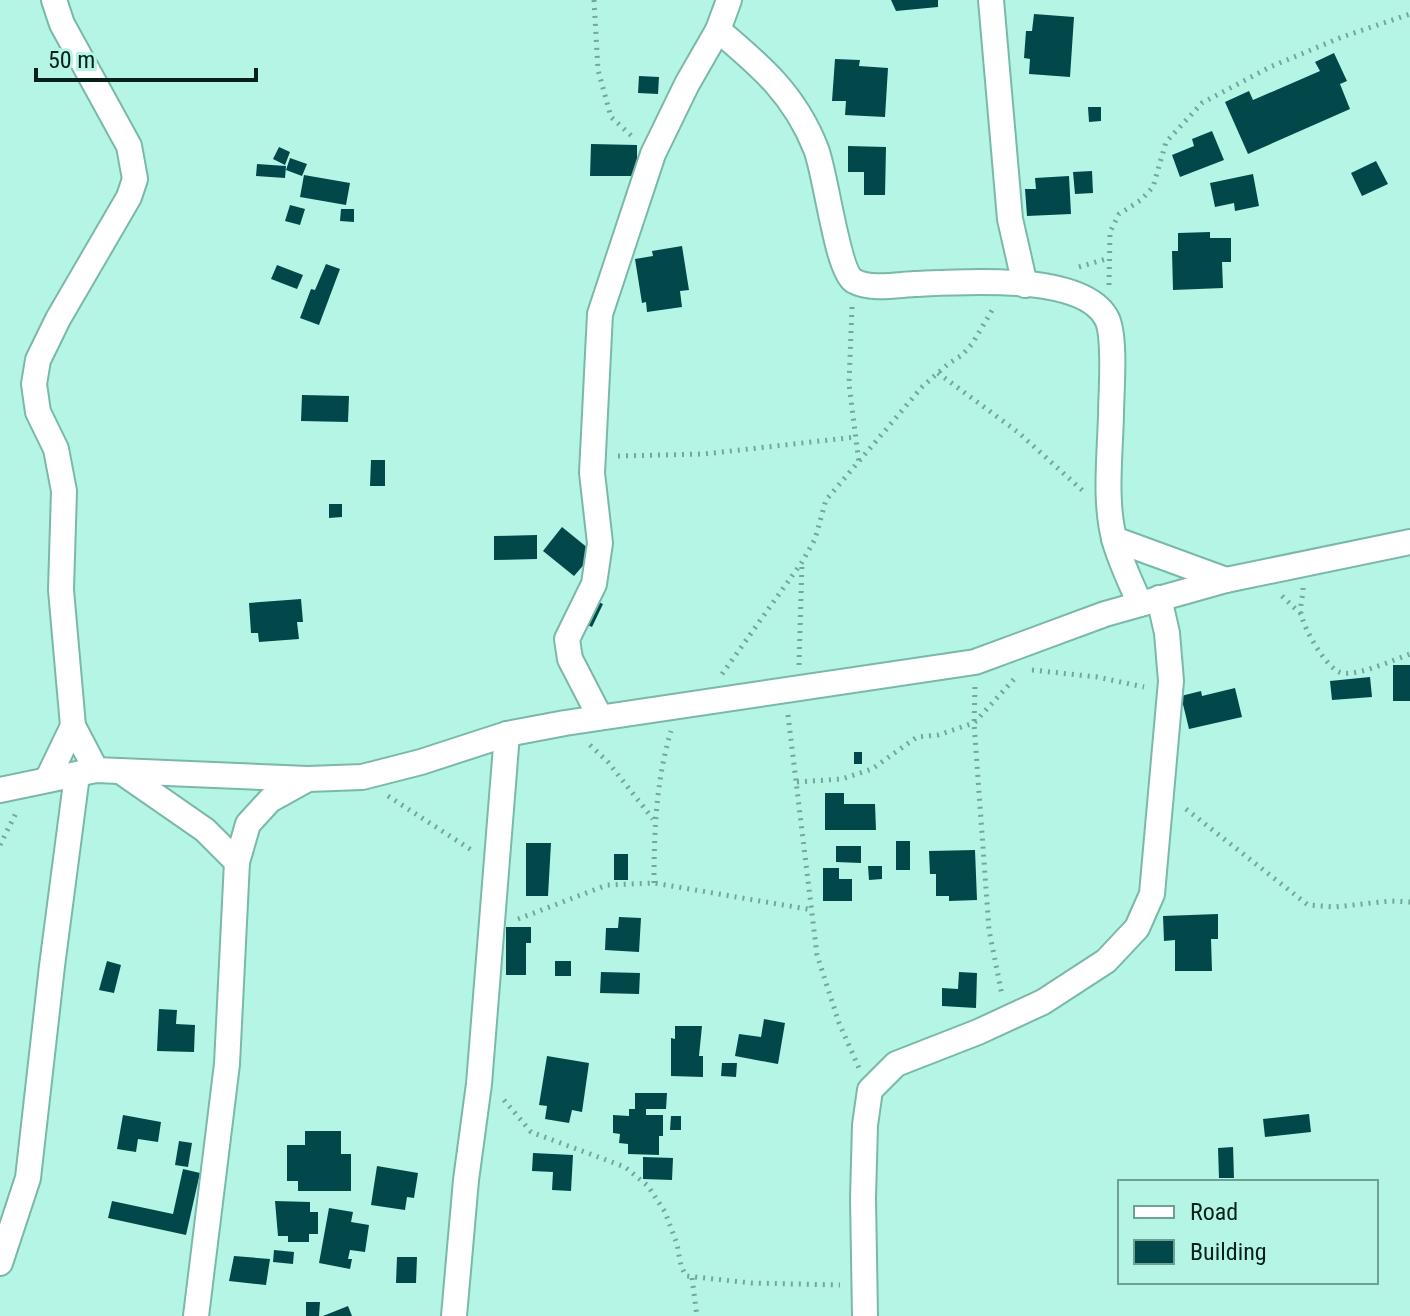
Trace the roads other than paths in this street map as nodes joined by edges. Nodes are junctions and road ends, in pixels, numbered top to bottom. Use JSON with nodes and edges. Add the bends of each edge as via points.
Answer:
{"nodes":[{"id":1,"x":54,"y":0,"type":"edge"},
{"id":2,"x":729,"y":0,"type":"edge"},
{"id":3,"x":991,"y":0,"type":"edge"},
{"id":4,"x":718,"y":30,"type":"junction"},
{"id":5,"x":1019,"y":284,"type":"junction"},
{"id":6,"x":1114,"y":539,"type":"junction"},
{"id":7,"x":1410,"y":542,"type":"edge"},
{"id":8,"x":1226,"y":580,"type":"junction"},
{"id":9,"x":1150,"y":601,"type":"junction"},
{"id":10,"x":600,"y":717,"type":"junction"},
{"id":11,"x":73,"y":726,"type":"junction"},
{"id":12,"x":507,"y":734,"type":"junction"},
{"id":13,"x":98,"y":772,"type":"junction"},
{"id":14,"x":308,"y":779,"type":"junction"},
{"id":15,"x":47,"y":780,"type":"junction"},
{"id":16,"x":0,"y":790,"type":"edge"},
{"id":17,"x":237,"y":862,"type":"junction"},
{"id":18,"x":0,"y":1263,"type":"edge"},
{"id":19,"x":196,"y":1316,"type":"edge"},
{"id":20,"x":454,"y":1316,"type":"edge"},
{"id":21,"x":865,"y":1316,"type":"edge"}],
"edges":[{"from":1,"to":11,"type":"street","via":[[129,146],[135,179],[38,360],[34,384],[64,491],[61,590]]},
{"from":2,"to":4,"type":"street"},
{"from":3,"to":5,"type":"street"},
{"from":4,"to":5,"type":"street","via":[[769,74],[794,107],[817,150],[840,254],[846,274],[855,282]]},
{"from":4,"to":10,"type":"street","via":[[653,154],[600,314],[592,456],[600,543],[594,584],[567,639],[570,659]]},
{"from":5,"to":6,"type":"street","via":[[1072,291],[1096,303],[1109,322]]},
{"from":6,"to":8,"type":"street"},
{"from":6,"to":9,"type":"street"},
{"from":7,"to":8,"type":"street"},
{"from":8,"to":9,"type":"street"},
{"from":9,"to":10,"type":"street","via":[[975,662]]},
{"from":9,"to":21,"type":"street","via":[[1170,658],[1152,894],[1137,928],[1106,961],[1043,1002],[896,1064],[870,1090],[863,1198]]},
{"from":10,"to":12,"type":"street"},
{"from":11,"to":13,"type":"street"},
{"from":11,"to":15,"type":"street"},
{"from":12,"to":14,"type":"street","via":[[362,777]]},
{"from":12,"to":20,"type":"street","via":[[481,1066]]},
{"from":13,"to":14,"type":"street"},
{"from":13,"to":15,"type":"street"},
{"from":13,"to":17,"type":"street","via":[[205,830]]},
{"from":13,"to":18,"type":"street","via":[[52,966],[28,1178]]},
{"from":14,"to":17,"type":"street","via":[[270,800],[248,824]]},
{"from":15,"to":16,"type":"street"},
{"from":17,"to":19,"type":"street","via":[[227,1064]]}]}
